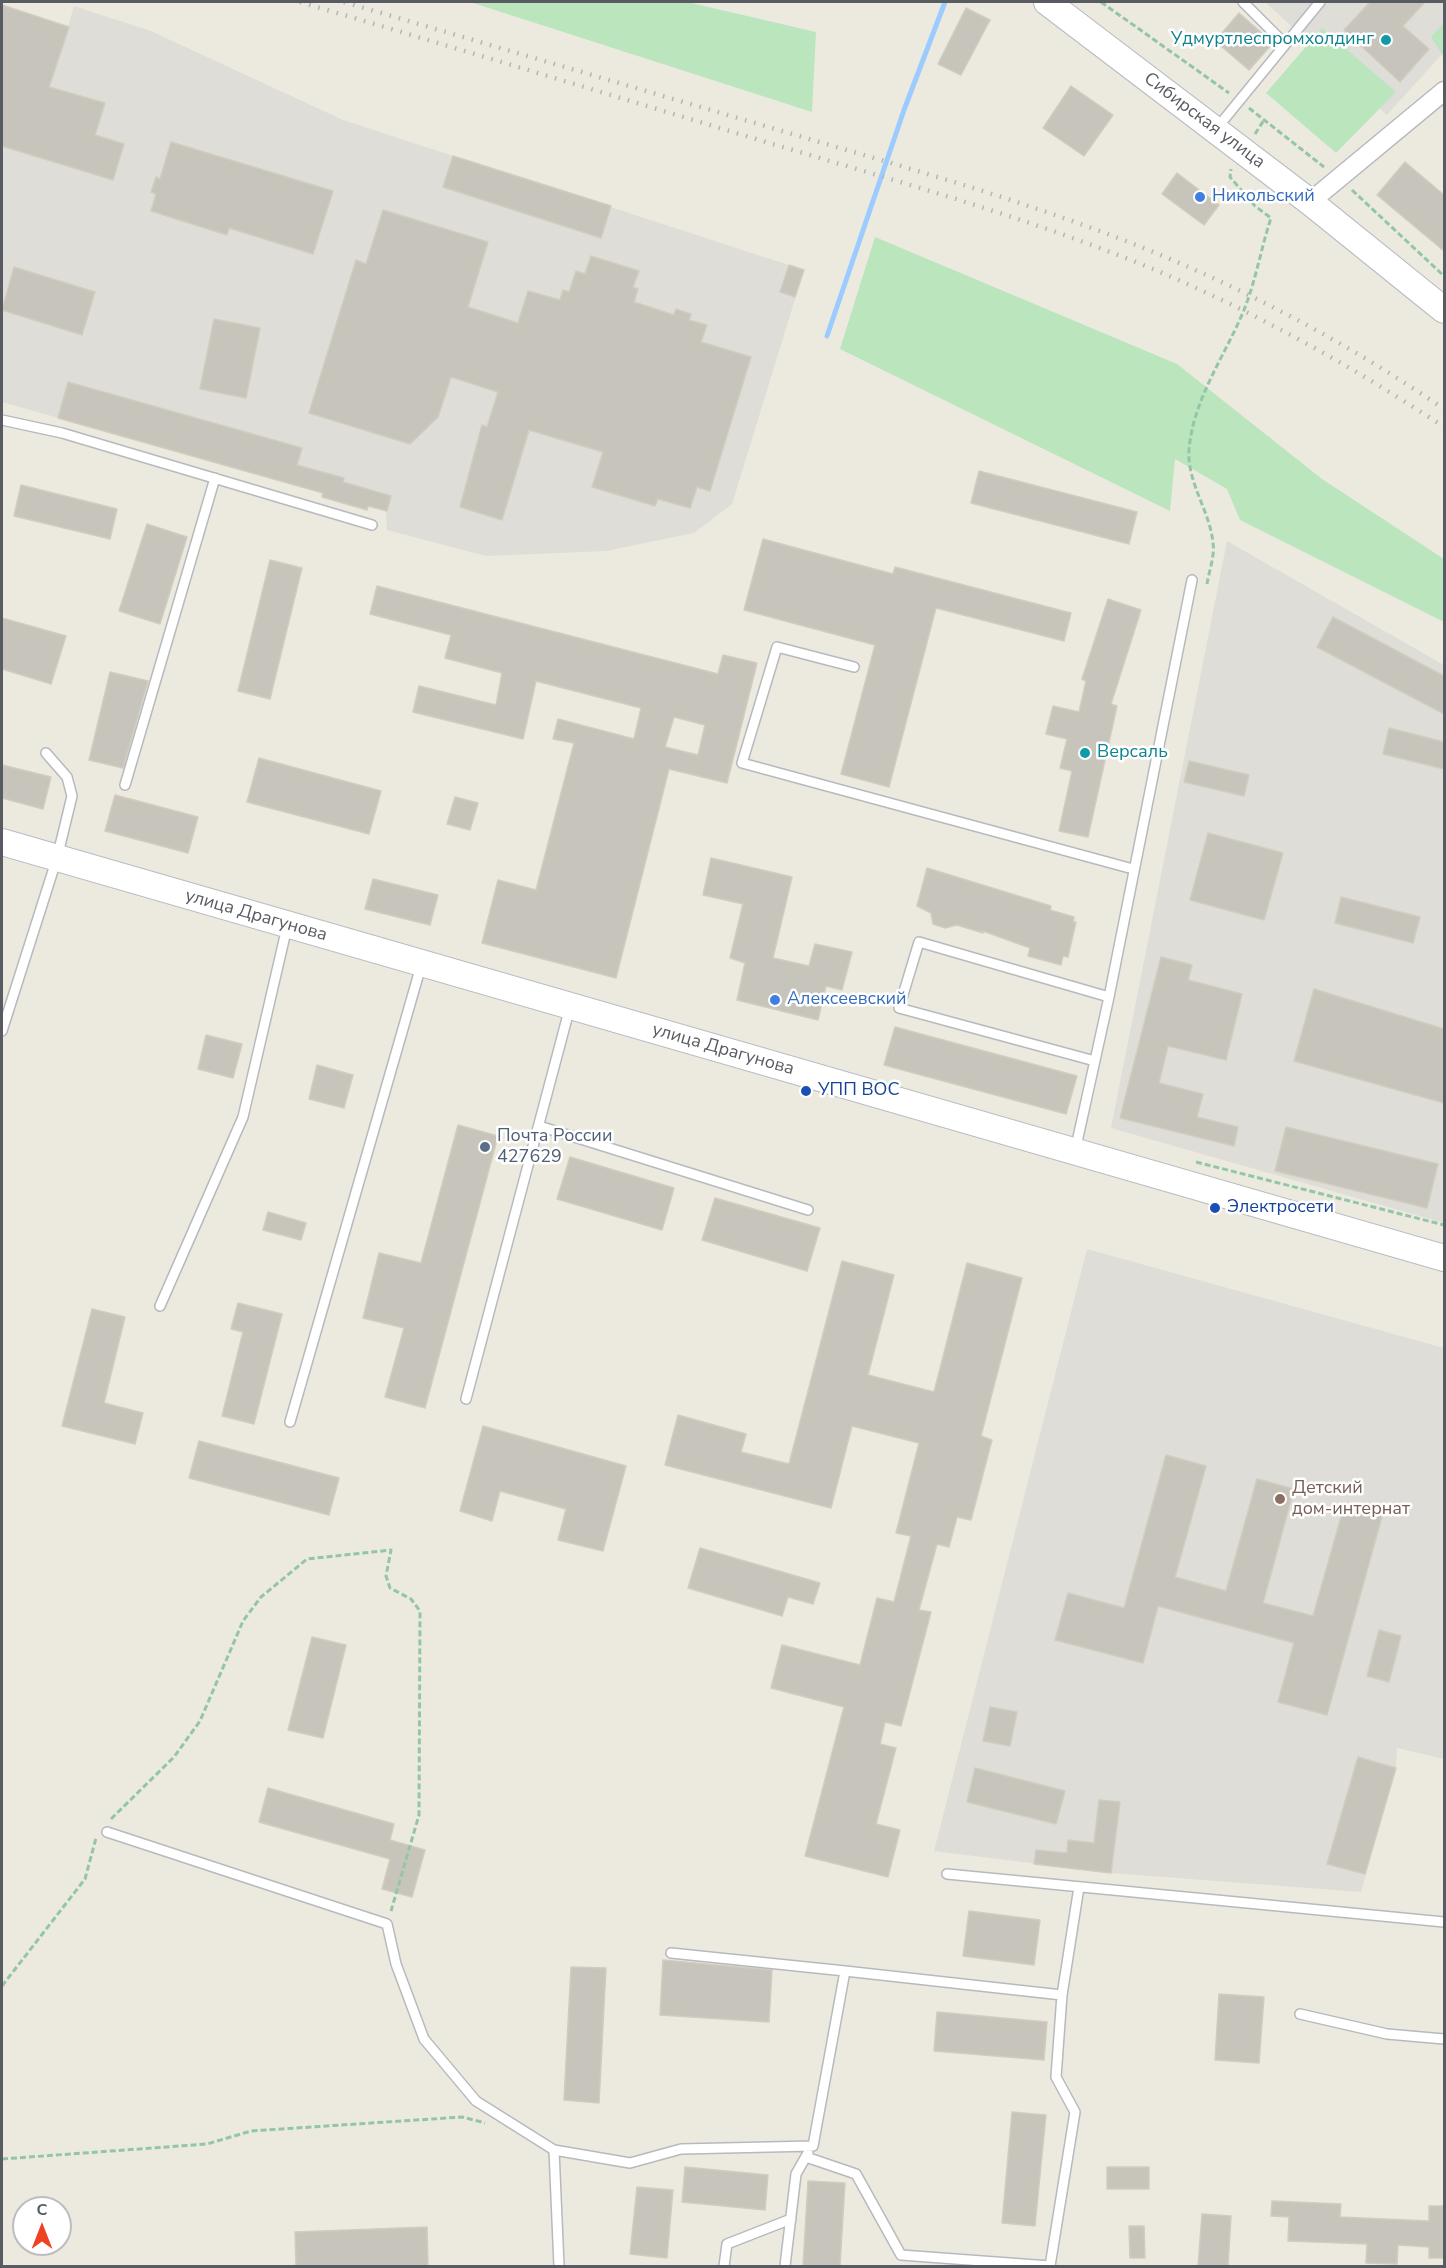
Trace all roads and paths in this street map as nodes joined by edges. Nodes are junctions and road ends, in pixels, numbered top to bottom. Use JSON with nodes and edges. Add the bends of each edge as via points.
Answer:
{"nodes":[{"id":1,"x":1047,"y":2,"type":"edge"},
{"id":2,"x":1101,"y":2,"type":"edge"},
{"id":3,"x":1243,"y":2,"type":"edge"},
{"id":4,"x":1320,"y":2,"type":"edge"},
{"id":5,"x":1284,"y":43,"type":"junction"},
{"id":6,"x":1444,"y":91,"type":"edge"},
{"id":7,"x":1239,"y":100,"type":"junction"},
{"id":8,"x":1215,"y":130,"type":"junction"},
{"id":9,"x":1339,"y":178,"type":"junction"},
{"id":10,"x":1310,"y":202,"type":"junction"},
{"id":11,"x":1444,"y":276,"type":"edge"},
{"id":12,"x":1444,"y":310,"type":"edge"},
{"id":13,"x":2,"y":420,"type":"edge"},
{"id":14,"x":215,"y":478,"type":"junction"},
{"id":15,"x":372,"y":525,"type":"dead end"},
{"id":16,"x":1192,"y":580,"type":"dead end"},
{"id":17,"x":854,"y":667,"type":"dead end"},
{"id":18,"x":46,"y":753,"type":"dead end"},
{"id":19,"x":125,"y":785,"type":"dead end"},
{"id":20,"x":2,"y":842,"type":"edge"},
{"id":21,"x":57,"y":858,"type":"junction"},
{"id":22,"x":1133,"y":869,"type":"junction"},
{"id":23,"x":287,"y":925,"type":"junction"},
{"id":24,"x":422,"y":964,"type":"junction"},
{"id":25,"x":1109,"y":997,"type":"junction"},
{"id":26,"x":570,"y":1006,"type":"junction"},
{"id":27,"x":2,"y":1031,"type":"edge"},
{"id":28,"x":1095,"y":1060,"type":"junction"},
{"id":29,"x":539,"y":1126,"type":"junction"},
{"id":30,"x":1074,"y":1152,"type":"junction"},
{"id":31,"x":808,"y":1210,"type":"dead end"},
{"id":32,"x":1444,"y":1257,"type":"edge"},
{"id":33,"x":160,"y":1306,"type":"dead end"},
{"id":34,"x":466,"y":1399,"type":"dead end"},
{"id":35,"x":290,"y":1422,"type":"dead end"},
{"id":36,"x":104,"y":1831,"type":"junction"},
{"id":37,"x":947,"y":1874,"type":"dead end"},
{"id":38,"x":1079,"y":1887,"type":"junction"},
{"id":39,"x":1444,"y":1922,"type":"edge"},
{"id":40,"x":387,"y":1924,"type":"junction"},
{"id":41,"x":671,"y":1953,"type":"dead end"},
{"id":42,"x":845,"y":1971,"type":"junction"},
{"id":43,"x":2,"y":1986,"type":"edge"},
{"id":44,"x":1062,"y":1995,"type":"junction"},
{"id":45,"x":1300,"y":2014,"type":"dead end"},
{"id":46,"x":1444,"y":2039,"type":"edge"},
{"id":47,"x":504,"y":2117,"type":"junction"},
{"id":48,"x":813,"y":2146,"type":"junction"},
{"id":49,"x":554,"y":2150,"type":"junction"},
{"id":50,"x":806,"y":2157,"type":"junction"},
{"id":51,"x":2,"y":2159,"type":"edge"},
{"id":52,"x":790,"y":2219,"type":"junction"},
{"id":53,"x":559,"y":2266,"type":"edge"},
{"id":54,"x":724,"y":2266,"type":"edge"},
{"id":55,"x":784,"y":2266,"type":"edge"}],
"edges":[{"from":1,"to":8,"type":"main road","name":"Сибирская улица"},
{"from":2,"to":7,"type":"path"},
{"from":3,"to":5,"type":"lane"},
{"from":4,"to":5,"type":"lane"},
{"from":5,"to":7,"type":"lane"},
{"from":6,"to":9,"type":"street"},
{"from":7,"to":8,"type":"lane"},
{"from":7,"to":9,"type":"path"},
{"from":8,"to":10,"type":"main road","name":"Сибирская улица"},
{"from":9,"to":10,"type":"street"},
{"from":9,"to":11,"type":"path"},
{"from":10,"to":12,"type":"main road","name":"Сибирская улица"},
{"from":13,"to":14,"type":"lane","via":[[62,433]]},
{"from":14,"to":15,"type":"lane"},
{"from":14,"to":19,"type":"lane"},
{"from":16,"to":22,"type":"lane"},
{"from":17,"to":22,"type":"lane","via":[[777,647],[742,763]]},
{"from":18,"to":21,"type":"lane","via":[[66,777],[72,796]]},
{"from":20,"to":21,"type":"main road","name":"улица Драгунова"},
{"from":21,"to":23,"type":"main road","name":"улица Драгунова"},
{"from":21,"to":27,"type":"lane"},
{"from":22,"to":25,"type":"lane"},
{"from":23,"to":24,"type":"main road","name":"улица Драгунова"},
{"from":23,"to":33,"type":"lane","via":[[243,1117]]},
{"from":24,"to":26,"type":"main road","name":"улица Драгунова"},
{"from":24,"to":35,"type":"lane"},
{"from":25,"to":28,"type":"lane"},
{"from":25,"to":28,"type":"lane","via":[[919,942],[899,1008]]},
{"from":26,"to":29,"type":"lane"},
{"from":26,"to":30,"type":"main road","name":"улица Драгунова"},
{"from":28,"to":30,"type":"lane"},
{"from":29,"to":31,"type":"lane"},
{"from":29,"to":34,"type":"lane"},
{"from":30,"to":32,"type":"main road","name":"улица Драгунова"},
{"from":36,"to":40,"type":"lane"},
{"from":36,"to":40,"type":"path","via":[[174,1758],[200,1720],[243,1622],[261,1597],[307,1559],[391,1550],[386,1576],[390,1588],[411,1599],[420,1611],[419,1815]]},
{"from":36,"to":43,"type":"path","via":[[93,1842],[85,1879]]},
{"from":37,"to":38,"type":"lane"},
{"from":38,"to":39,"type":"lane"},
{"from":38,"to":44,"type":"lane"},
{"from":40,"to":47,"type":"lane","via":[[396,1964],[424,2039],[476,2101]]},
{"from":41,"to":42,"type":"lane"},
{"from":42,"to":44,"type":"lane"},
{"from":42,"to":48,"type":"lane"},
{"from":44,"to":50,"type":"lane","via":[[1056,2077],[1075,2112],[1050,2266],[901,2254],[856,2174]]},
{"from":45,"to":46,"type":"lane","via":[[1387,2034]]},
{"from":47,"to":49,"type":"lane"},
{"from":47,"to":51,"type":"path","via":[[483,2123],[462,2117],[251,2131],[207,2144]]},
{"from":48,"to":49,"type":"lane","via":[[681,2149],[630,2163]]},
{"from":48,"to":50,"type":"lane"},
{"from":49,"to":53,"type":"lane"},
{"from":50,"to":52,"type":"lane","via":[[796,2174]]},
{"from":52,"to":54,"type":"lane","via":[[727,2244]]},
{"from":52,"to":55,"type":"lane"}]}
